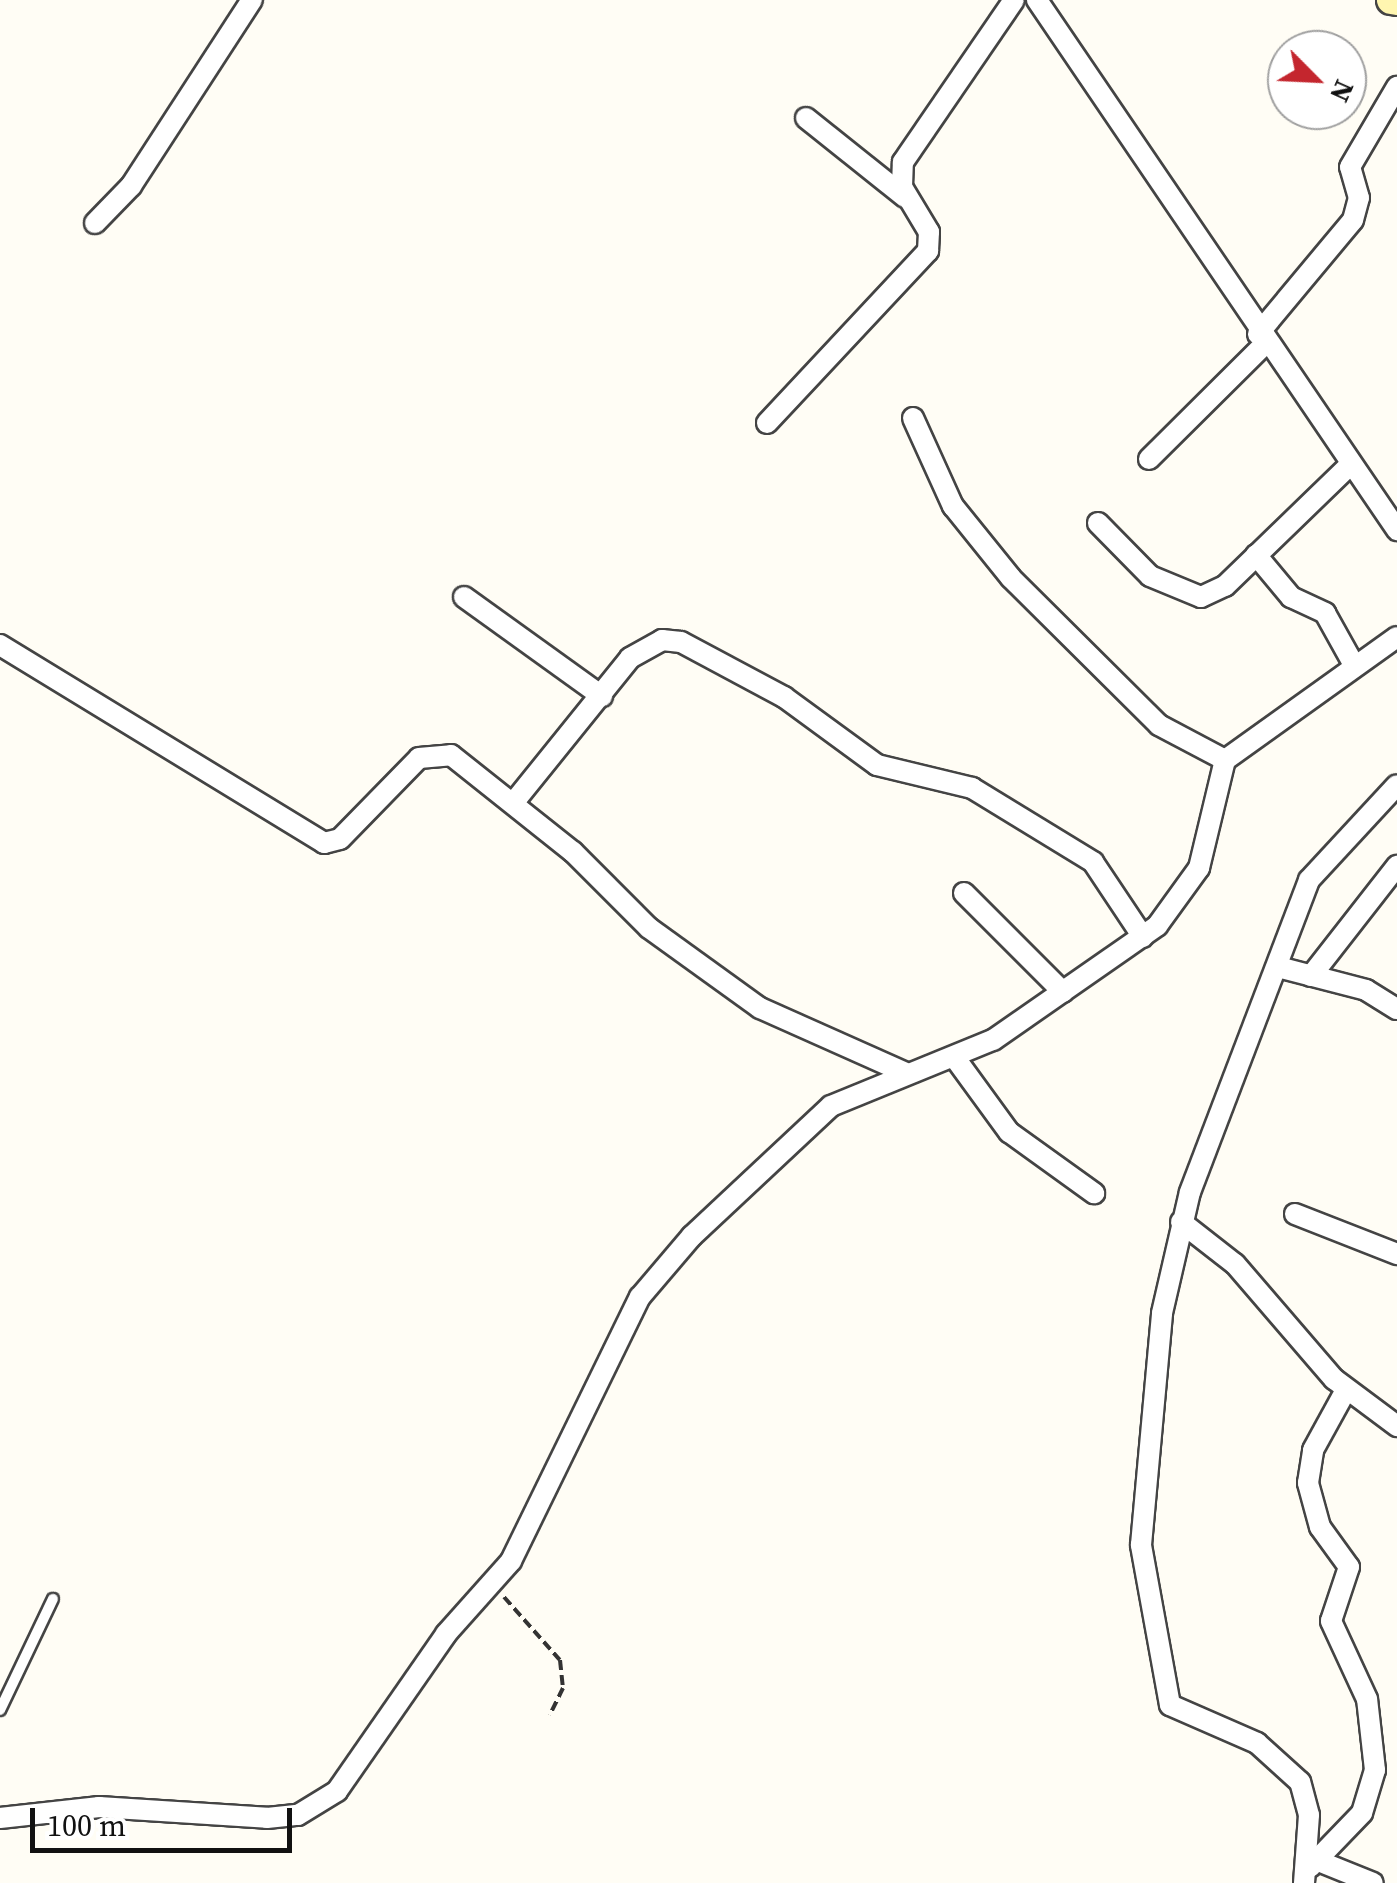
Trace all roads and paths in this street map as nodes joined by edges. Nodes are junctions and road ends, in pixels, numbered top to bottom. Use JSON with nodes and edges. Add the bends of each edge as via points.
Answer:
{"nodes":[{"id":1,"x":252,"y":0,"type":"edge"},
{"id":2,"x":1014,"y":0,"type":"edge"},
{"id":3,"x":1037,"y":0,"type":"edge"},
{"id":4,"x":1397,"y":87,"type":"edge"},
{"id":5,"x":806,"y":118,"type":"dead end"},
{"id":6,"x":905,"y":197,"type":"junction"},
{"id":7,"x":94,"y":224,"type":"dead end"},
{"id":8,"x":1262,"y":339,"type":"junction"},
{"id":9,"x":913,"y":418,"type":"dead end"},
{"id":10,"x":768,"y":424,"type":"dead end"},
{"id":11,"x":1149,"y":458,"type":"dead end"},
{"id":12,"x":1348,"y":467,"type":"junction"},
{"id":13,"x":1098,"y":522,"type":"dead end"},
{"id":14,"x":1397,"y":530,"type":"edge"},
{"id":15,"x":1256,"y":556,"type":"junction"},
{"id":16,"x":464,"y":597,"type":"dead end"},
{"id":17,"x":1397,"y":637,"type":"edge"},
{"id":18,"x":0,"y":645,"type":"edge"},
{"id":19,"x":1354,"y":666,"type":"junction"},
{"id":20,"x":602,"y":696,"type":"junction"},
{"id":21,"x":1225,"y":760,"type":"junction"},
{"id":22,"x":1397,"y":785,"type":"edge"},
{"id":23,"x":514,"y":802,"type":"junction"},
{"id":24,"x":1397,"y":866,"type":"edge"},
{"id":25,"x":964,"y":894,"type":"dead end"},
{"id":26,"x":1143,"y":937,"type":"junction"},
{"id":27,"x":1278,"y":967,"type":"junction"},
{"id":28,"x":1311,"y":976,"type":"junction"},
{"id":29,"x":1063,"y":992,"type":"junction"},
{"id":30,"x":1397,"y":1009,"type":"edge"},
{"id":31,"x":955,"y":1058,"type":"junction"},
{"id":32,"x":904,"y":1072,"type":"junction"},
{"id":33,"x":1094,"y":1192,"type":"dead end"},
{"id":34,"x":1295,"y":1214,"type":"dead end"},
{"id":35,"x":1181,"y":1222,"type":"junction"},
{"id":36,"x":1397,"y":1254,"type":"edge"},
{"id":37,"x":1346,"y":1390,"type":"junction"},
{"id":38,"x":1397,"y":1426,"type":"edge"},
{"id":39,"x":498,"y":1578,"type":"junction"},
{"id":40,"x":53,"y":1599,"type":"dead end"},
{"id":41,"x":0,"y":1710,"type":"edge"},
{"id":42,"x":550,"y":1715,"type":"dead end"},
{"id":43,"x":0,"y":1818,"type":"edge"},
{"id":44,"x":1310,"y":1870,"type":"edge"},
{"id":45,"x":1371,"y":1883,"type":"edge"}],
"edges":[{"from":1,"to":7,"type":"street","via":[[131,186]]},
{"from":2,"to":6,"type":"street","via":[[913,139],[900,175]]},
{"from":3,"to":8,"type":"street"},
{"from":4,"to":8,"type":"street","via":[[1350,167],[1359,198],[1353,220]]},
{"from":5,"to":6,"type":"street"},
{"from":6,"to":10,"type":"street","via":[[929,232],[928,250]]},
{"from":8,"to":11,"type":"street"},
{"from":8,"to":12,"type":"street"},
{"from":9,"to":21,"type":"street","via":[[953,506],[1011,578],[1159,725]]},
{"from":12,"to":14,"type":"street"},
{"from":12,"to":15,"type":"street"},
{"from":13,"to":15,"type":"street","via":[[1150,576],[1188,597],[1214,594]]},
{"from":15,"to":19,"type":"street","via":[[1291,597],[1325,613]]},
{"from":16,"to":20,"type":"street"},
{"from":17,"to":19,"type":"street"},
{"from":18,"to":23,"type":"street","via":[[324,843],[340,839],[430,752],[451,755]]},
{"from":19,"to":21,"type":"street"},
{"from":20,"to":23,"type":"street"},
{"from":20,"to":26,"type":"street","via":[[640,649],[662,640],[698,648],[877,765],[972,788],[1094,862]]},
{"from":21,"to":26,"type":"street","via":[[1198,868]]},
{"from":22,"to":27,"type":"street","via":[[1317,868]]},
{"from":23,"to":32,"type":"street","via":[[649,928],[760,1008]]},
{"from":24,"to":28,"type":"street","via":[[1323,950]]},
{"from":25,"to":29,"type":"street"},
{"from":26,"to":29,"type":"street"},
{"from":27,"to":28,"type":"street"},
{"from":27,"to":35,"type":"street"},
{"from":28,"to":30,"type":"street"},
{"from":29,"to":31,"type":"street"},
{"from":31,"to":32,"type":"street"},
{"from":31,"to":33,"type":"street","via":[[1009,1132]]},
{"from":32,"to":39,"type":"street","via":[[831,1106],[660,1271],[570,1427]]},
{"from":34,"to":36,"type":"street"},
{"from":35,"to":37,"type":"street","via":[[1235,1264]]},
{"from":35,"to":44,"type":"street","via":[[1162,1313],[1141,1545],[1166,1692],[1179,1714],[1256,1743],[1287,1766],[1305,1795]]},
{"from":37,"to":38,"type":"street"},
{"from":37,"to":44,"type":"street","via":[[1313,1450],[1308,1483],[1320,1527],[1349,1567],[1331,1621],[1367,1700],[1375,1770],[1362,1813]]},
{"from":39,"to":42,"type":"path","via":[[510,1611],[560,1660],[563,1688]]},
{"from":39,"to":43,"type":"street","via":[[320,1805],[268,1818],[99,1808]]},
{"from":40,"to":41,"type":"lane"},
{"from":44,"to":45,"type":"street"}]}
